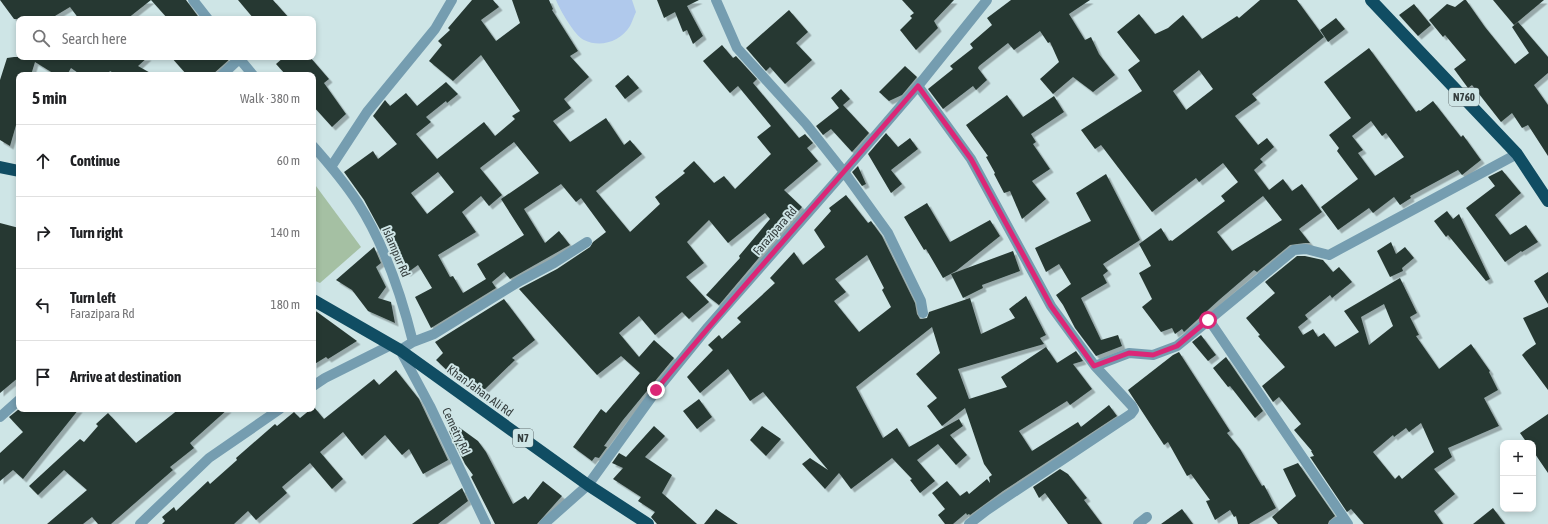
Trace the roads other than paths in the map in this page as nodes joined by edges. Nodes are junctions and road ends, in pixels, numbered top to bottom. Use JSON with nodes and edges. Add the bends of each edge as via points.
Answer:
{"nodes":[{"id":1,"x":193,"y":0,"type":"edge"},
{"id":2,"x":452,"y":0,"type":"edge"},
{"id":3,"x":716,"y":0,"type":"edge"},
{"id":4,"x":987,"y":0,"type":"edge"},
{"id":5,"x":1371,"y":0,"type":"edge"},
{"id":6,"x":206,"y":16,"type":"edge"},
{"id":7,"x":237,"y":60,"type":"edge"},
{"id":8,"x":241,"y":60,"type":"edge"},
{"id":9,"x":225,"y":72,"type":"edge"},
{"id":10,"x":251,"y":72,"type":"edge"},
{"id":11,"x":918,"y":86,"type":"junction"},
{"id":12,"x":316,"y":150,"type":"edge"},
{"id":13,"x":1517,"y":154,"type":"junction"},
{"id":14,"x":0,"y":167,"type":"edge"},
{"id":15,"x":331,"y":167,"type":"junction"},
{"id":16,"x":16,"y":170,"type":"edge"},
{"id":17,"x":844,"y":172,"type":"junction"},
{"id":18,"x":1548,"y":201,"type":"edge"},
{"id":19,"x":587,"y":242,"type":"dead end"},
{"id":20,"x":316,"y":302,"type":"edge"},
{"id":21,"x":923,"y":313,"type":"dead end"},
{"id":22,"x":1208,"y":320,"type":"junction"},
{"id":23,"x":413,"y":342,"type":"junction"},
{"id":24,"x":395,"y":348,"type":"junction"},
{"id":25,"x":1094,"y":366,"type":"junction"},
{"id":26,"x":316,"y":384,"type":"edge"},
{"id":27,"x":16,"y":403,"type":"edge"},
{"id":28,"x":276,"y":412,"type":"edge"},
{"id":29,"x":0,"y":418,"type":"edge"},
{"id":30,"x":588,"y":484,"type":"junction"},
{"id":31,"x":1147,"y":517,"type":"dead end"},
{"id":32,"x":1346,"y":521,"type":"edge"},
{"id":33,"x":140,"y":524,"type":"edge"},
{"id":34,"x":486,"y":524,"type":"edge"},
{"id":35,"x":544,"y":524,"type":"edge"},
{"id":36,"x":648,"y":524,"type":"edge"},
{"id":37,"x":970,"y":524,"type":"edge"},
{"id":38,"x":1138,"y":524,"type":"edge"},
{"id":39,"x":1334,"y":524,"type":"edge"}],
"edges":[{"from":1,"to":6,"type":"street"},
{"from":2,"to":15,"type":"street","via":[[435,29],[367,112]]},
{"from":3,"to":17,"type":"street","via":[[737,48],[806,124]]},
{"from":4,"to":11,"type":"street","name":"Farazipara Rd"},
{"from":5,"to":13,"type":"highway","number":"N760"},
{"from":7,"to":9,"type":"street"},
{"from":8,"to":10,"type":"street"},
{"from":11,"to":17,"type":"street","name":"Farazipara Rd"},
{"from":11,"to":25,"type":"street","via":[[971,159],[1051,306]]},
{"from":12,"to":15,"type":"street","name":"Islampur Rd"},
{"from":13,"to":18,"type":"highway","number":"N760"},
{"from":13,"to":22,"type":"street","via":[[1329,255],[1306,249],[1294,250]]},
{"from":14,"to":16,"type":"highway"},
{"from":15,"to":23,"type":"street","name":"Islampur Rd","via":[[358,203],[378,241],[405,310]]},
{"from":17,"to":21,"type":"street","via":[[888,233],[921,301]]},
{"from":17,"to":30,"type":"street","name":"Farazipara Rd","via":[[656,390]]},
{"from":19,"to":23,"type":"street","via":[[434,334]]},
{"from":20,"to":24,"type":"highway","name":"Khan Jahan Ali Rd","number":"N7"},
{"from":22,"to":25,"type":"street","via":[[1177,346],[1153,355],[1129,353]]},
{"from":22,"to":32,"type":"street"},
{"from":23,"to":24,"type":"street"},
{"from":24,"to":26,"type":"street"},
{"from":24,"to":30,"type":"highway","name":"Khan Jahan Ali Rd","number":"N7"},
{"from":24,"to":34,"type":"street","name":"Cemetry Rd","via":[[430,406]]},
{"from":25,"to":37,"type":"street","via":[[1132,406],[1132,414],[987,510]]},
{"from":27,"to":29,"type":"street"},
{"from":28,"to":33,"type":"street","via":[[209,458]]},
{"from":30,"to":35,"type":"street","name":"Farazipara Rd"},
{"from":30,"to":36,"type":"highway","name":"Khan Jahan Ali Rd","number":"N7"},
{"from":31,"to":38,"type":"street"},
{"from":32,"to":39,"type":"street"}]}
